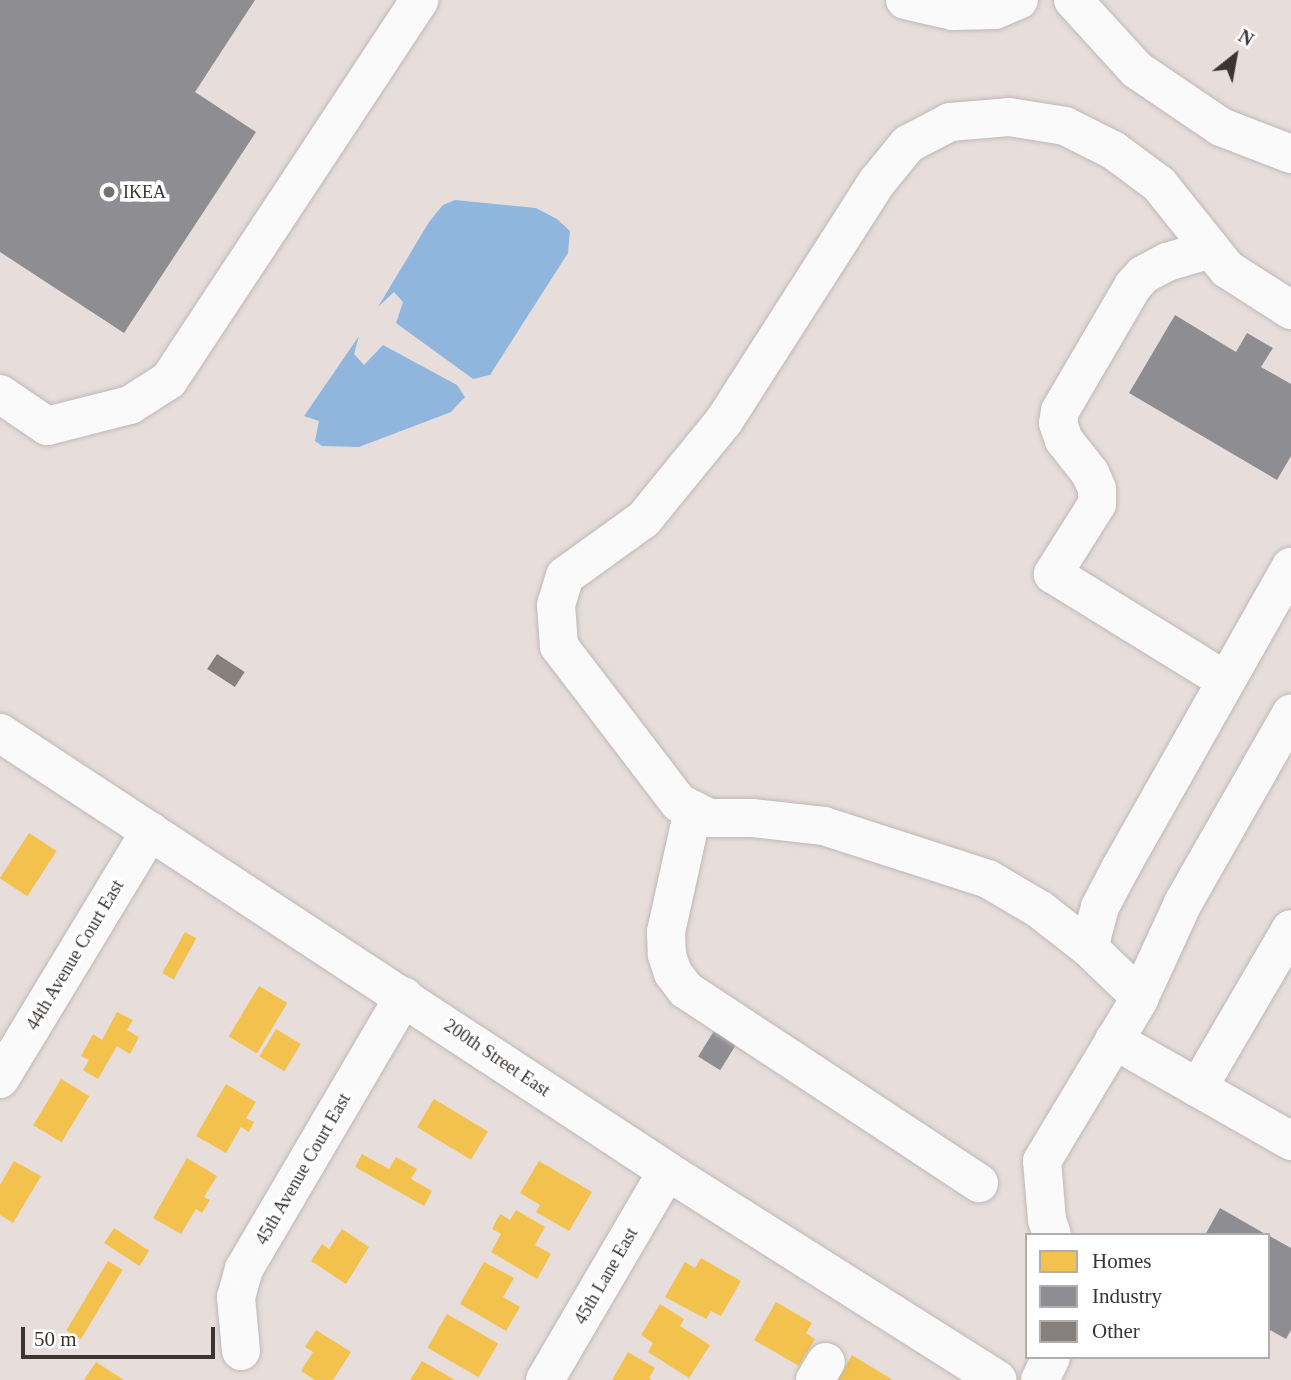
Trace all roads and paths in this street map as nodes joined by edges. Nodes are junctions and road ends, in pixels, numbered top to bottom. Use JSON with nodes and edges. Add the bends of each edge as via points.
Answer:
{"nodes":[{"id":1,"x":420,"y":0,"type":"edge"},
{"id":2,"x":905,"y":0,"type":"edge"},
{"id":3,"x":1019,"y":0,"type":"edge"},
{"id":4,"x":1073,"y":0,"type":"edge"},
{"id":5,"x":1291,"y":153,"type":"edge"},
{"id":6,"x":1212,"y":249,"type":"junction"},
{"id":7,"x":1291,"y":310,"type":"edge"},
{"id":8,"x":0,"y":394,"type":"edge"},
{"id":9,"x":1291,"y":567,"type":"edge"},
{"id":10,"x":1226,"y":681,"type":"junction"},
{"id":11,"x":1291,"y":714,"type":"edge"},
{"id":12,"x":0,"y":733,"type":"edge"},
{"id":13,"x":693,"y":810,"type":"junction"},
{"id":14,"x":150,"y":831,"type":"junction"},
{"id":15,"x":1291,"y":929,"type":"edge"},
{"id":16,"x":1090,"y":948,"type":"junction"},
{"id":17,"x":404,"y":996,"type":"junction"},
{"id":18,"x":1140,"y":997,"type":"junction"},
{"id":19,"x":1114,"y":1040,"type":"junction"},
{"id":20,"x":0,"y":1079,"type":"edge"},
{"id":21,"x":1198,"y":1088,"type":"junction"},
{"id":22,"x":1291,"y":1141,"type":"edge"},
{"id":23,"x":667,"y":1171,"type":"junction"},
{"id":24,"x":979,"y":1183,"type":"dead end"},
{"id":25,"x":1051,"y":1233,"type":"edge"},
{"id":26,"x":241,"y":1351,"type":"dead end"},
{"id":27,"x":1050,"y":1359,"type":"edge"},
{"id":28,"x":545,"y":1380,"type":"edge"},
{"id":29,"x":997,"y":1380,"type":"edge"},
{"id":30,"x":1040,"y":1380,"type":"edge"}],
"edges":[{"from":1,"to":8,"type":"street","via":[[169,380],[130,405],[47,426]]},
{"from":2,"to":3,"type":"street","via":[[953,11],[995,10]]},
{"from":4,"to":5,"type":"street","via":[[1137,70],[1221,127]]},
{"from":6,"to":7,"type":"street","via":[[1227,269]]},
{"from":6,"to":10,"type":"street","via":[[1167,262],[1143,275],[1060,411],[1058,423],[1064,440],[1090,473],[1097,504],[1053,574]]},
{"from":6,"to":13,"type":"street","via":[[1159,184],[1113,150],[1065,126],[1009,117],[950,122],[908,144],[877,182],[724,421],[671,490],[644,519],[565,576],[556,605],[559,646],[679,803]]},
{"from":9,"to":10,"type":"street"},
{"from":10,"to":16,"type":"street","via":[[1105,897]]},
{"from":11,"to":18,"type":"street","via":[[1183,903]]},
{"from":12,"to":14,"type":"street","name":"200th Street East"},
{"from":13,"to":16,"type":"street","via":[[709,818],[824,826],[988,879],[1039,909]]},
{"from":13,"to":24,"type":"street","via":[[666,932],[673,973],[686,990]]},
{"from":14,"to":17,"type":"street","name":"200th Street East"},
{"from":14,"to":20,"type":"street","name":"44th Avenue Court East"},
{"from":15,"to":21,"type":"street"},
{"from":16,"to":18,"type":"street"},
{"from":17,"to":23,"type":"street","name":"200th Street East"},
{"from":17,"to":26,"type":"street","name":"45th Avenue Court East","via":[[244,1269],[236,1297]]},
{"from":18,"to":19,"type":"street"},
{"from":19,"to":21,"type":"street"},
{"from":19,"to":25,"type":"street","via":[[1042,1161]]},
{"from":21,"to":22,"type":"street"},
{"from":23,"to":28,"type":"street","name":"45th Lane East"},
{"from":23,"to":29,"type":"street","name":"200th Street East"},
{"from":27,"to":30,"type":"street"}]}
